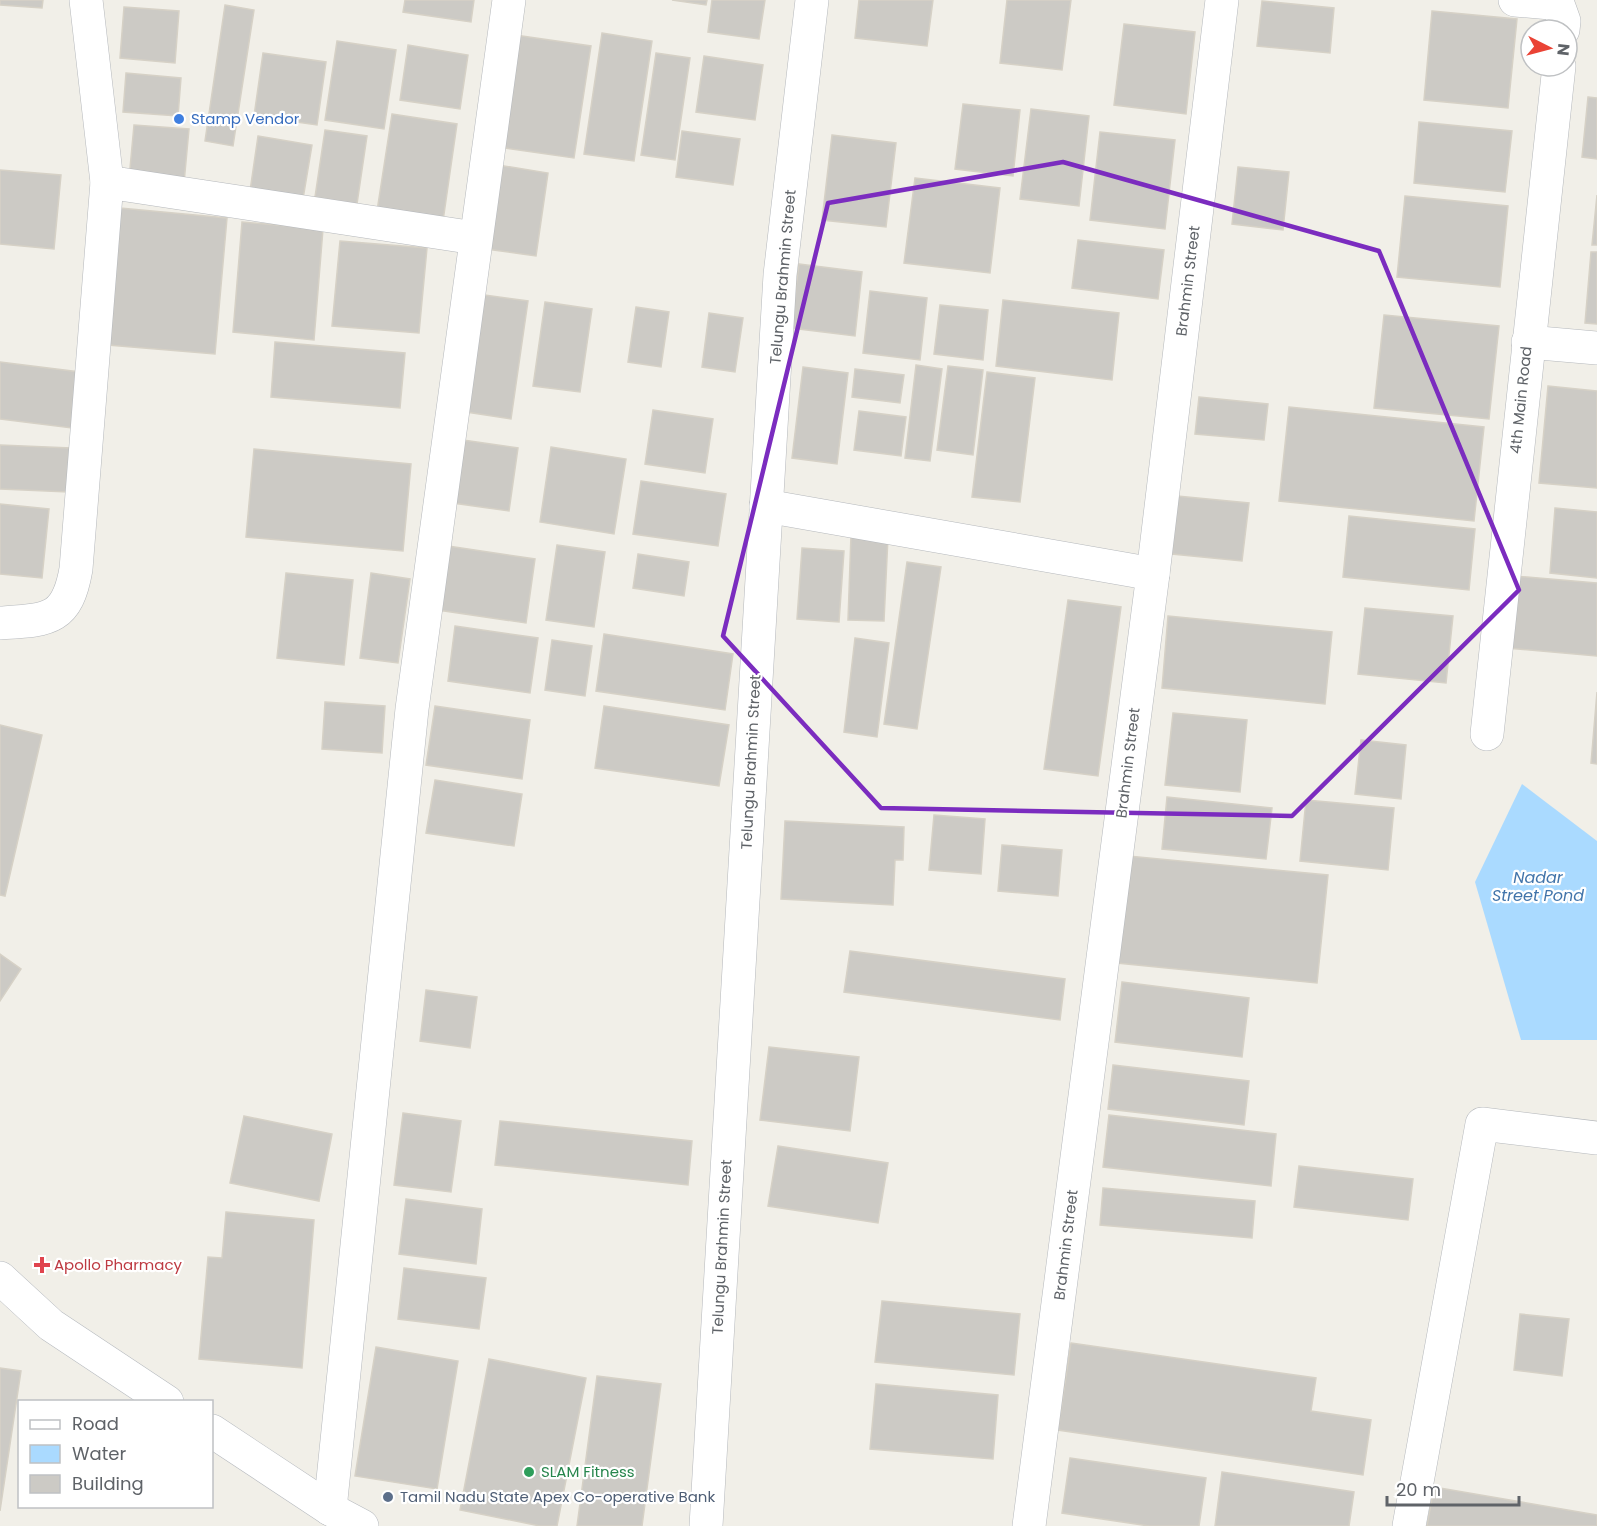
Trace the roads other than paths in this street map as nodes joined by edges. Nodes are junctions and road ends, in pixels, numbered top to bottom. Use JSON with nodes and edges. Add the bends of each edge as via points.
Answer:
{"nodes":[{"id":1,"x":86,"y":0,"type":"edge"},
{"id":2,"x":509,"y":0,"type":"edge"},
{"id":3,"x":812,"y":0,"type":"edge"},
{"id":4,"x":1222,"y":0,"type":"edge"},
{"id":5,"x":1515,"y":0,"type":"edge"},
{"id":6,"x":1563,"y":18,"type":"edge"},
{"id":7,"x":1558,"y":78,"type":"edge"},
{"id":8,"x":107,"y":182,"type":"junction"},
{"id":9,"x":475,"y":238,"type":"junction"},
{"id":10,"x":1528,"y":342,"type":"junction"},
{"id":11,"x":1597,"y":348,"type":"edge"},
{"id":12,"x":766,"y":506,"type":"junction"},
{"id":13,"x":1153,"y":574,"type":"junction"},
{"id":14,"x":0,"y":623,"type":"edge"},
{"id":15,"x":1486,"y":734,"type":"dead end"},
{"id":16,"x":1597,"y":1138,"type":"edge"},
{"id":17,"x":0,"y":1278,"type":"edge"},
{"id":18,"x":165,"y":1400,"type":"edge"},
{"id":19,"x":213,"y":1432,"type":"edge"},
{"id":20,"x":330,"y":1509,"type":"junction"},
{"id":21,"x":362,"y":1526,"type":"edge"},
{"id":22,"x":706,"y":1526,"type":"edge"},
{"id":23,"x":1029,"y":1526,"type":"edge"},
{"id":24,"x":1409,"y":1526,"type":"edge"}],
"edges":[{"from":1,"to":8,"type":"street"},
{"from":2,"to":9,"type":"street"},
{"from":3,"to":12,"type":"street","name":"Telungu Brahmin Street","via":[[780,275]]},
{"from":4,"to":13,"type":"street","name":"Brahmin Street"},
{"from":5,"to":6,"type":"street","via":[[1551,3],[1559,7]]},
{"from":7,"to":10,"type":"street","name":"4th Main Road"},
{"from":8,"to":9,"type":"street"},
{"from":8,"to":14,"type":"street","via":[[72,592],[60,612],[35,621]]},
{"from":9,"to":20,"type":"street","via":[[412,709]]},
{"from":10,"to":11,"type":"street"},
{"from":10,"to":15,"type":"street","name":"4th Main Road"},
{"from":12,"to":13,"type":"street"},
{"from":12,"to":22,"type":"street","name":"Telungu Brahmin Street"},
{"from":13,"to":23,"type":"street","name":"Brahmin Street"},
{"from":16,"to":24,"type":"street","via":[[1482,1124]]},
{"from":17,"to":18,"type":"street","via":[[51,1325]]},
{"from":19,"to":20,"type":"street"},
{"from":20,"to":21,"type":"street"}]}
